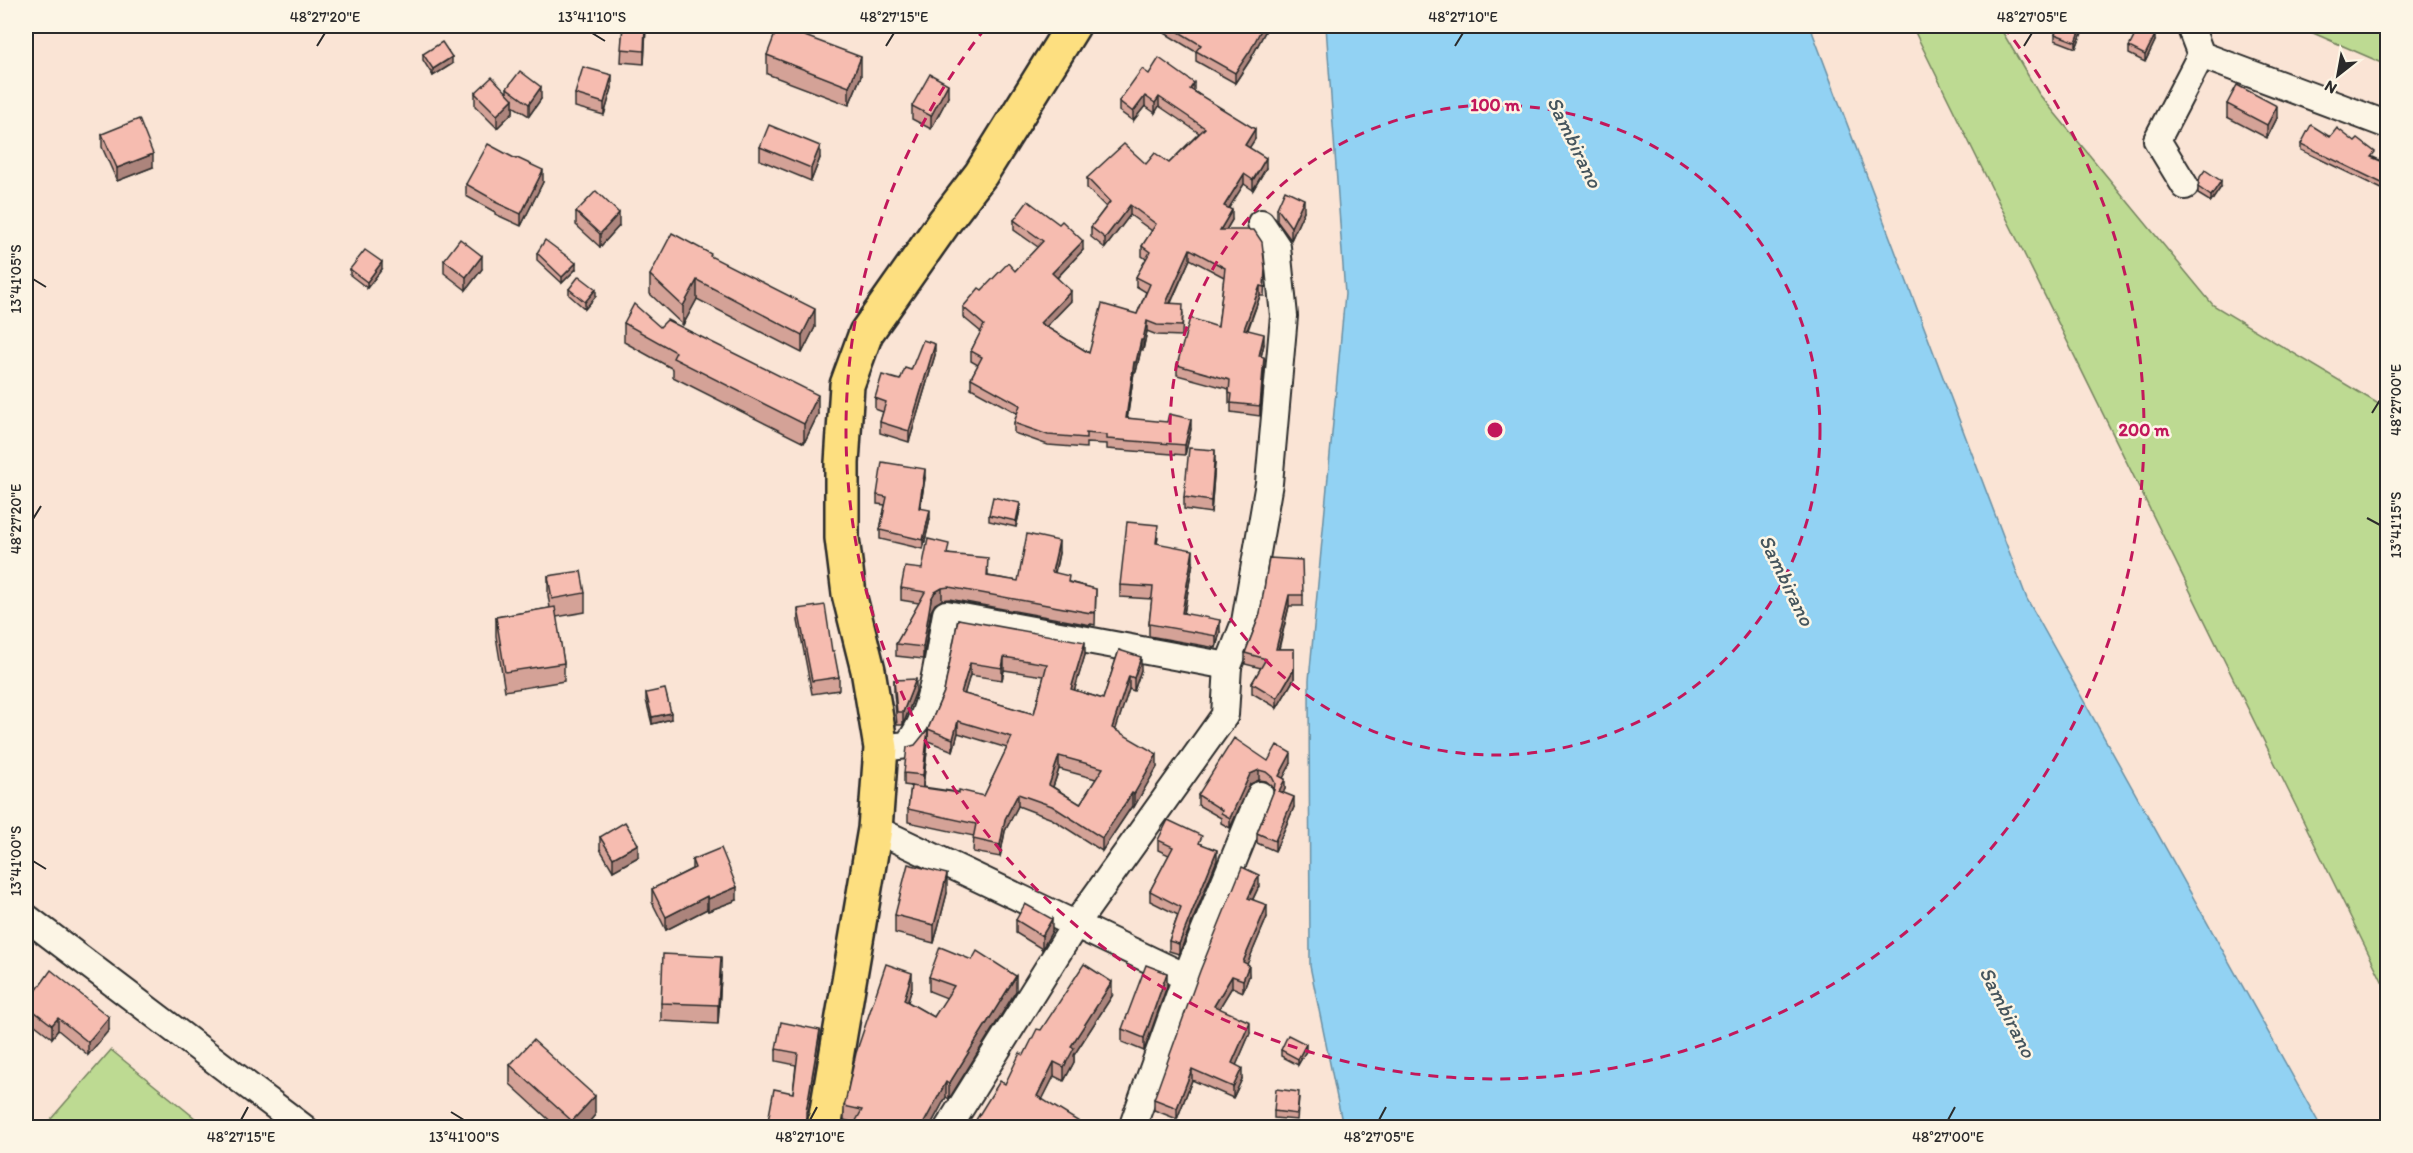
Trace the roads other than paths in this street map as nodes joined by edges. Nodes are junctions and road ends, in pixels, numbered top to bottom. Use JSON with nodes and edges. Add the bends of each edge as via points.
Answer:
{"nodes":[{"id":1,"x":1073,"y":26,"type":"edge"},
{"id":2,"x":2190,"y":26,"type":"edge"},
{"id":3,"x":2201,"y":55,"type":"junction"},
{"id":4,"x":2388,"y":125,"type":"edge"},
{"id":5,"x":2185,"y":186,"type":"dead end"},
{"id":6,"x":1261,"y":223,"type":"dead end"},
{"id":7,"x":1228,"y":666,"type":"junction"},
{"id":8,"x":881,"y":748,"type":"junction"},
{"id":9,"x":1260,"y":795,"type":"dead end"},
{"id":10,"x":875,"y":828,"type":"junction"},
{"id":11,"x":26,"y":917,"type":"edge"},
{"id":12,"x":1075,"y":925,"type":"junction"},
{"id":13,"x":1186,"y":977,"type":"junction"},
{"id":14,"x":953,"y":1126,"type":"edge"},
{"id":15,"x":304,"y":1128,"type":"edge"},
{"id":16,"x":824,"y":1128,"type":"edge"},
{"id":17,"x":1132,"y":1128,"type":"edge"}],
"edges":[{"from":1,"to":8,"type":"main road","via":[[981,174],[866,333],[848,386],[842,538],[849,594],[868,670]]},
{"from":2,"to":3,"type":"street"},
{"from":3,"to":4,"type":"street"},
{"from":3,"to":5,"type":"street","via":[[2157,140]]},
{"from":6,"to":7,"type":"street","via":[[1277,247],[1284,316],[1269,483],[1245,622]]},
{"from":7,"to":8,"type":"street","via":[[946,614],[933,686],[915,735],[907,746]]},
{"from":7,"to":12,"type":"street","via":[[1225,716]]},
{"from":8,"to":10,"type":"main road"},
{"from":9,"to":13,"type":"street"},
{"from":10,"to":12,"type":"street"},
{"from":10,"to":16,"type":"main road"},
{"from":11,"to":15,"type":"street"},
{"from":12,"to":13,"type":"street"},
{"from":12,"to":14,"type":"street"},
{"from":13,"to":17,"type":"street"}]}
